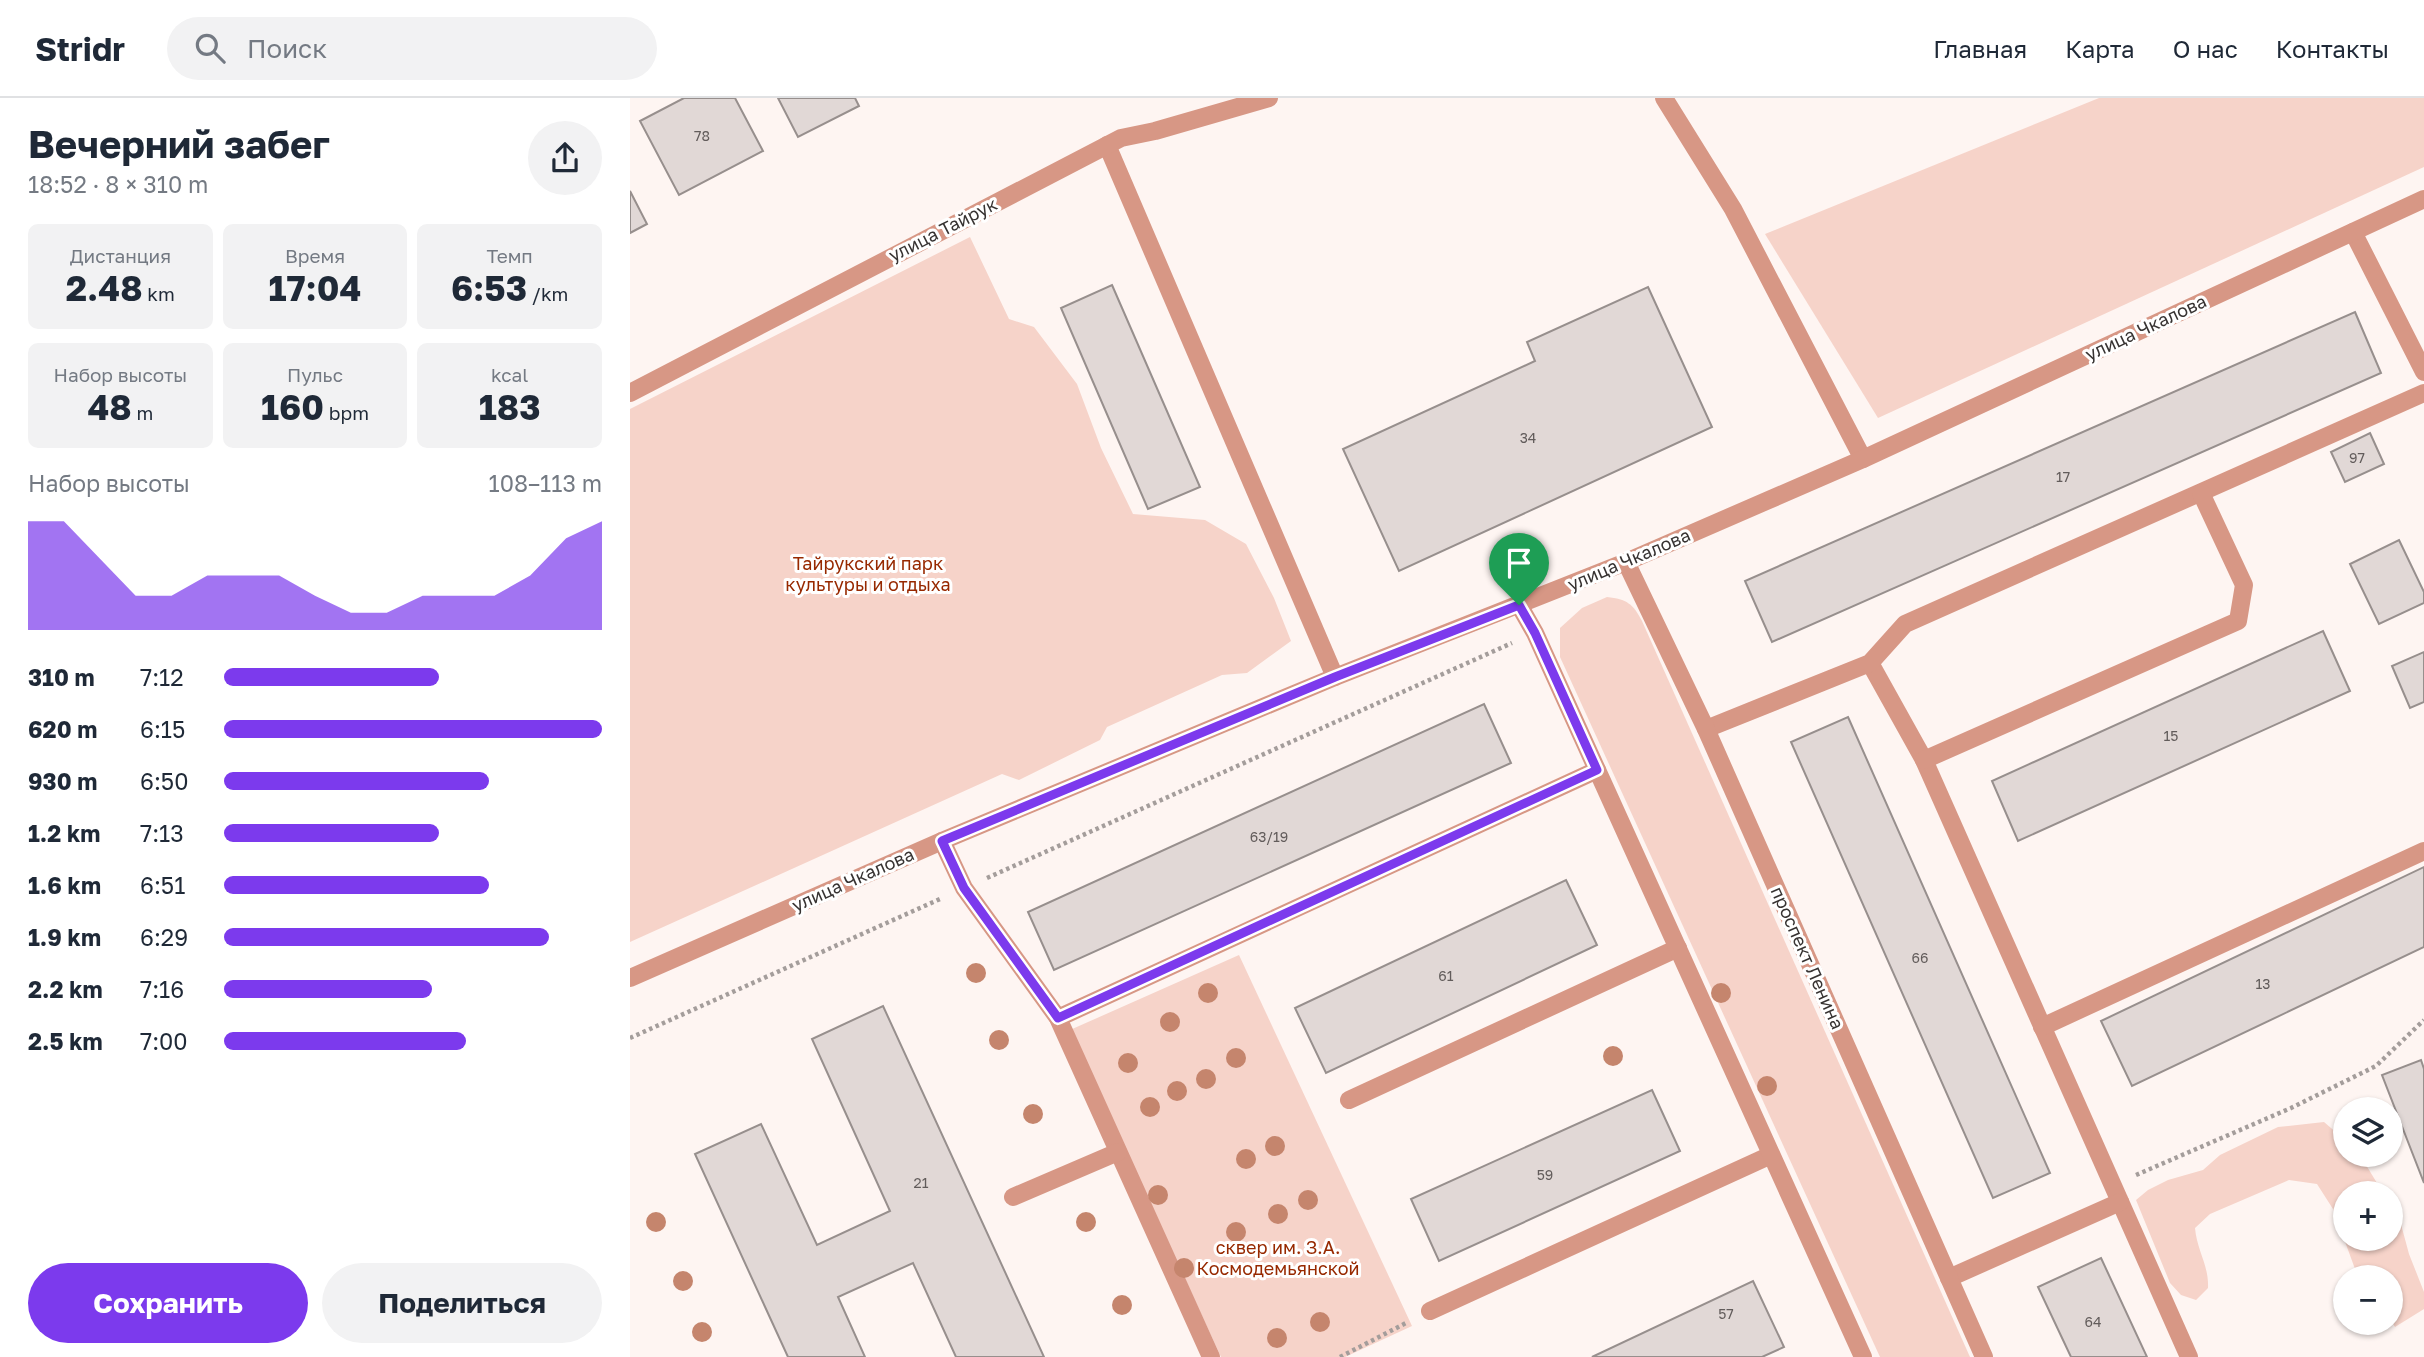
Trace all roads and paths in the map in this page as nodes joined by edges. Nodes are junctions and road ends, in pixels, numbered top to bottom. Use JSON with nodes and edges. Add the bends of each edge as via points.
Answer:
{"nodes":[{"id":1,"x":1269,"y":98,"type":"edge"},
{"id":2,"x":1664,"y":98,"type":"edge"},
{"id":3,"x":1107,"y":145,"type":"junction"},
{"id":4,"x":2424,"y":199,"type":"edge"},
{"id":5,"x":2353,"y":232,"type":"junction"},
{"id":6,"x":2424,"y":372,"type":"edge"},
{"id":7,"x":630,"y":393,"type":"edge"},
{"id":8,"x":2424,"y":393,"type":"edge"},
{"id":9,"x":1863,"y":460,"type":"junction"},
{"id":10,"x":2201,"y":493,"type":"junction"},
{"id":11,"x":1626,"y":562,"type":"junction"},
{"id":12,"x":1519,"y":605,"type":"junction"},
{"id":13,"x":1535,"y":633,"type":"junction"},
{"id":14,"x":1870,"y":663,"type":"junction"},
{"id":15,"x":1335,"y":677,"type":"junction"},
{"id":16,"x":1706,"y":729,"type":"junction"},
{"id":17,"x":1924,"y":760,"type":"junction"},
{"id":18,"x":1597,"y":770,"type":"junction"},
{"id":19,"x":942,"y":841,"type":"junction"},
{"id":20,"x":2424,"y":850,"type":"edge"},
{"id":21,"x":964,"y":888,"type":"junction"},
{"id":22,"x":1678,"y":948,"type":"junction"},
{"id":23,"x":630,"y":978,"type":"edge"},
{"id":24,"x":1058,"y":1018,"type":"junction"},
{"id":25,"x":2424,"y":1020,"type":"edge"},
{"id":26,"x":2042,"y":1027,"type":"junction"},
{"id":27,"x":630,"y":1038,"type":"edge"},
{"id":28,"x":1349,"y":1100,"type":"dead end"},
{"id":29,"x":1118,"y":1152,"type":"junction"},
{"id":30,"x":1771,"y":1154,"type":"junction"},
{"id":31,"x":2112,"y":1185,"type":"junction"},
{"id":32,"x":1013,"y":1197,"type":"dead end"},
{"id":33,"x":2120,"y":1202,"type":"junction"},
{"id":34,"x":1949,"y":1278,"type":"junction"},
{"id":35,"x":1430,"y":1311,"type":"joint"},
{"id":36,"x":1861,"y":1356,"type":"edge"},
{"id":37,"x":1211,"y":1357,"type":"edge"},
{"id":38,"x":1340,"y":1357,"type":"edge"},
{"id":39,"x":1984,"y":1357,"type":"edge"},
{"id":40,"x":2189,"y":1357,"type":"edge"}],
"edges":[{"from":1,"to":3,"type":"street","name":"улица Тайрук"},
{"from":2,"to":9,"type":"street","via":[[1732,209]]},
{"from":3,"to":7,"type":"street","name":"улица Тайрук"},
{"from":3,"to":15,"type":"street"},
{"from":4,"to":5,"type":"street","name":"улица Чкалова"},
{"from":5,"to":6,"type":"street"},
{"from":5,"to":9,"type":"street","name":"улица Чкалова"},
{"from":8,"to":10,"type":"street"},
{"from":9,"to":11,"type":"street","name":"улица Чкалова"},
{"from":10,"to":14,"type":"street","via":[[1905,624]]},
{"from":10,"to":17,"type":"street","via":[[2244,585],[2238,621]]},
{"from":11,"to":12,"type":"street","name":"улица Чкалова"},
{"from":11,"to":16,"type":"street","name":"проспект Ленина"},
{"from":12,"to":13,"type":"street"},
{"from":12,"to":15,"type":"street","name":"улица Чкалова"},
{"from":13,"to":18,"type":"street"},
{"from":13,"to":21,"type":"path"},
{"from":14,"to":16,"type":"street"},
{"from":14,"to":17,"type":"street"},
{"from":15,"to":19,"type":"street","name":"улица Чкалова"},
{"from":16,"to":34,"type":"street","name":"проспект Ленина"},
{"from":17,"to":26,"type":"street"},
{"from":18,"to":22,"type":"street"},
{"from":18,"to":24,"type":"street"},
{"from":19,"to":21,"type":"street"},
{"from":19,"to":23,"type":"street","name":"улица Чкалова"},
{"from":20,"to":26,"type":"street"},
{"from":21,"to":24,"type":"street"},
{"from":21,"to":27,"type":"path"},
{"from":22,"to":28,"type":"street"},
{"from":22,"to":30,"type":"street"},
{"from":24,"to":29,"type":"street"},
{"from":25,"to":31,"type":"path","via":[[2376,1066]]},
{"from":26,"to":31,"type":"street"},
{"from":29,"to":32,"type":"street"},
{"from":29,"to":37,"type":"street"},
{"from":30,"to":35,"type":"street"},
{"from":30,"to":36,"type":"street"},
{"from":31,"to":33,"type":"street"},
{"from":33,"to":34,"type":"street"},
{"from":33,"to":40,"type":"street"},
{"from":34,"to":39,"type":"street","name":"проспект Ленина"},
{"from":35,"to":38,"type":"path"}]}
